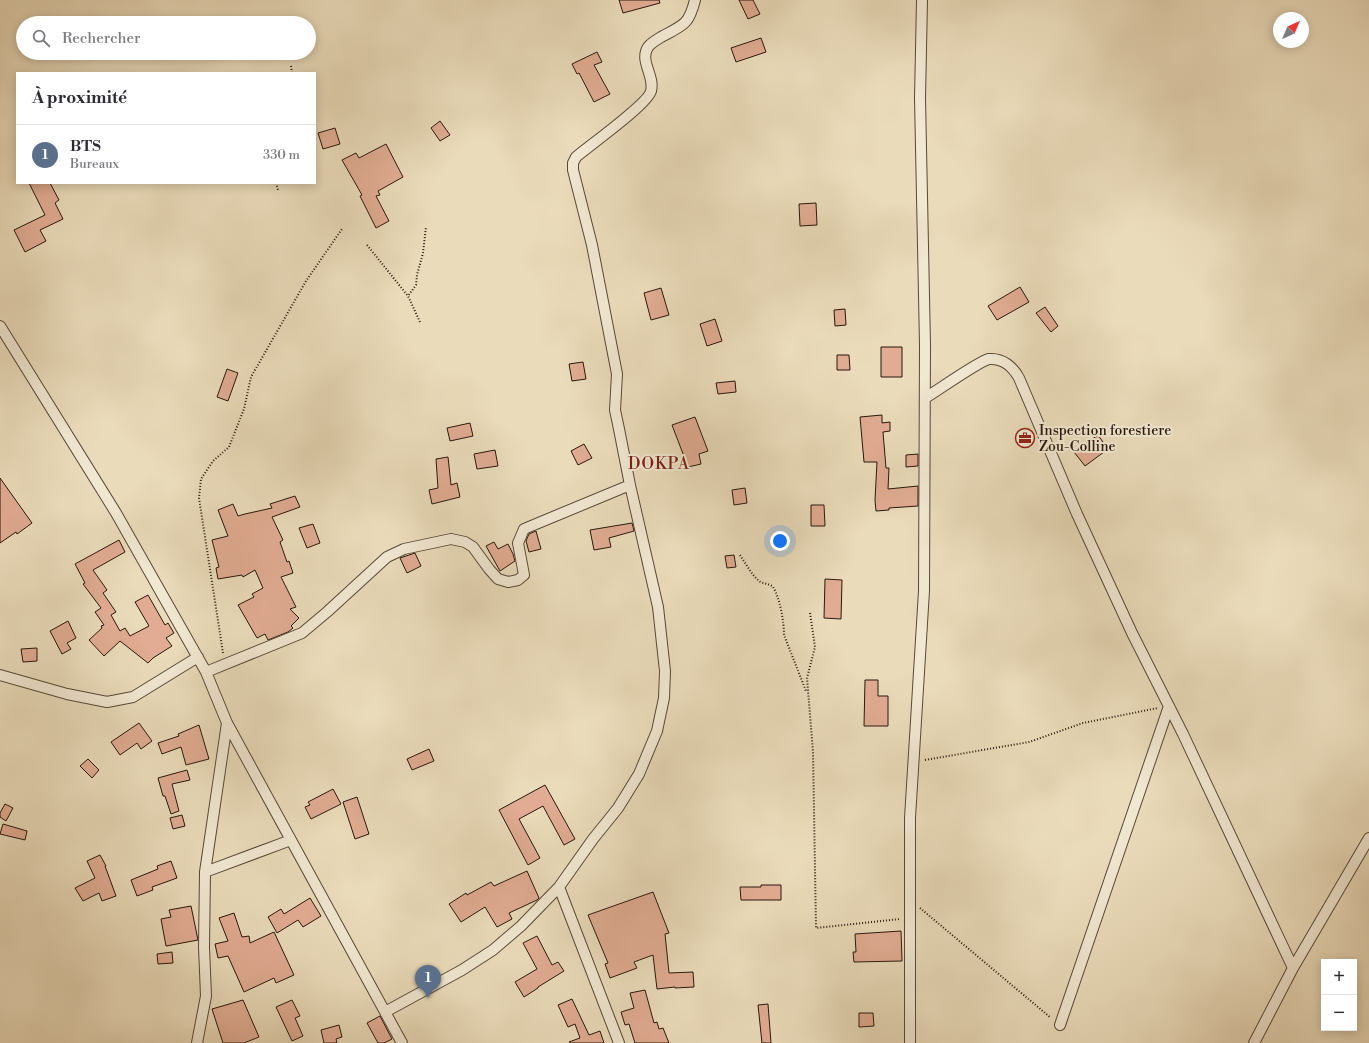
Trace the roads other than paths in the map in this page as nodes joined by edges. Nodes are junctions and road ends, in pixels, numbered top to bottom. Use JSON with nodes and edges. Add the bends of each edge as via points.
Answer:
{"nodes":[{"id":1,"x":696,"y":0,"type":"edge"},
{"id":2,"x":922,"y":0,"type":"edge"},
{"id":3,"x":0,"y":326,"type":"edge"},
{"id":4,"x":925,"y":398,"type":"junction"},
{"id":5,"x":630,"y":485,"type":"junction"},
{"id":6,"x":198,"y":657,"type":"junction"},
{"id":7,"x":206,"y":672,"type":"junction"},
{"id":8,"x":0,"y":675,"type":"edge"},
{"id":9,"x":1169,"y":706,"type":"junction"},
{"id":10,"x":227,"y":723,"type":"junction"},
{"id":11,"x":1369,"y":838,"type":"edge"},
{"id":12,"x":291,"y":840,"type":"junction"},
{"id":13,"x":205,"y":872,"type":"junction"},
{"id":14,"x":559,"y":887,"type":"junction"},
{"id":15,"x":1293,"y":968,"type":"junction"},
{"id":16,"x":385,"y":1012,"type":"junction"},
{"id":17,"x":1060,"y":1025,"type":"road end"},
{"id":18,"x":197,"y":1043,"type":"edge"},
{"id":19,"x":402,"y":1043,"type":"edge"},
{"id":20,"x":620,"y":1043,"type":"edge"},
{"id":21,"x":910,"y":1043,"type":"edge"},
{"id":22,"x":1254,"y":1043,"type":"edge"}],
"edges":[{"from":1,"to":5,"type":"street","via":[[688,22],[654,41],[646,51],[645,58],[652,83],[651,92],[646,99],[576,156],[573,163],[592,245],[616,374],[615,410]]},
{"from":2,"to":4,"type":"street","via":[[920,98]]},
{"from":3,"to":6,"type":"street","via":[[116,513]]},
{"from":4,"to":9,"type":"street","via":[[989,359],[1002,361],[1013,368],[1077,514]]},
{"from":4,"to":21,"type":"street","via":[[924,591],[910,818]]},
{"from":5,"to":7,"type":"street","via":[[524,529],[518,543],[524,575],[518,580],[508,582],[498,579],[473,547],[465,542],[451,539],[404,549],[387,557],[302,633]]},
{"from":5,"to":14,"type":"street","via":[[658,607],[665,671],[664,698],[657,731],[639,774],[618,808]]},
{"from":6,"to":7,"type":"street"},
{"from":6,"to":8,"type":"street","via":[[133,697],[107,702],[67,694]]},
{"from":7,"to":10,"type":"street"},
{"from":9,"to":15,"type":"street"},
{"from":9,"to":17,"type":"street"},
{"from":10,"to":12,"type":"street"},
{"from":10,"to":13,"type":"street"},
{"from":11,"to":15,"type":"street"},
{"from":12,"to":13,"type":"street"},
{"from":12,"to":16,"type":"street"},
{"from":13,"to":18,"type":"street","via":[[206,996]]},
{"from":14,"to":16,"type":"street","via":[[493,950]]},
{"from":14,"to":20,"type":"street"},
{"from":15,"to":22,"type":"street"},
{"from":16,"to":19,"type":"street"}]}
